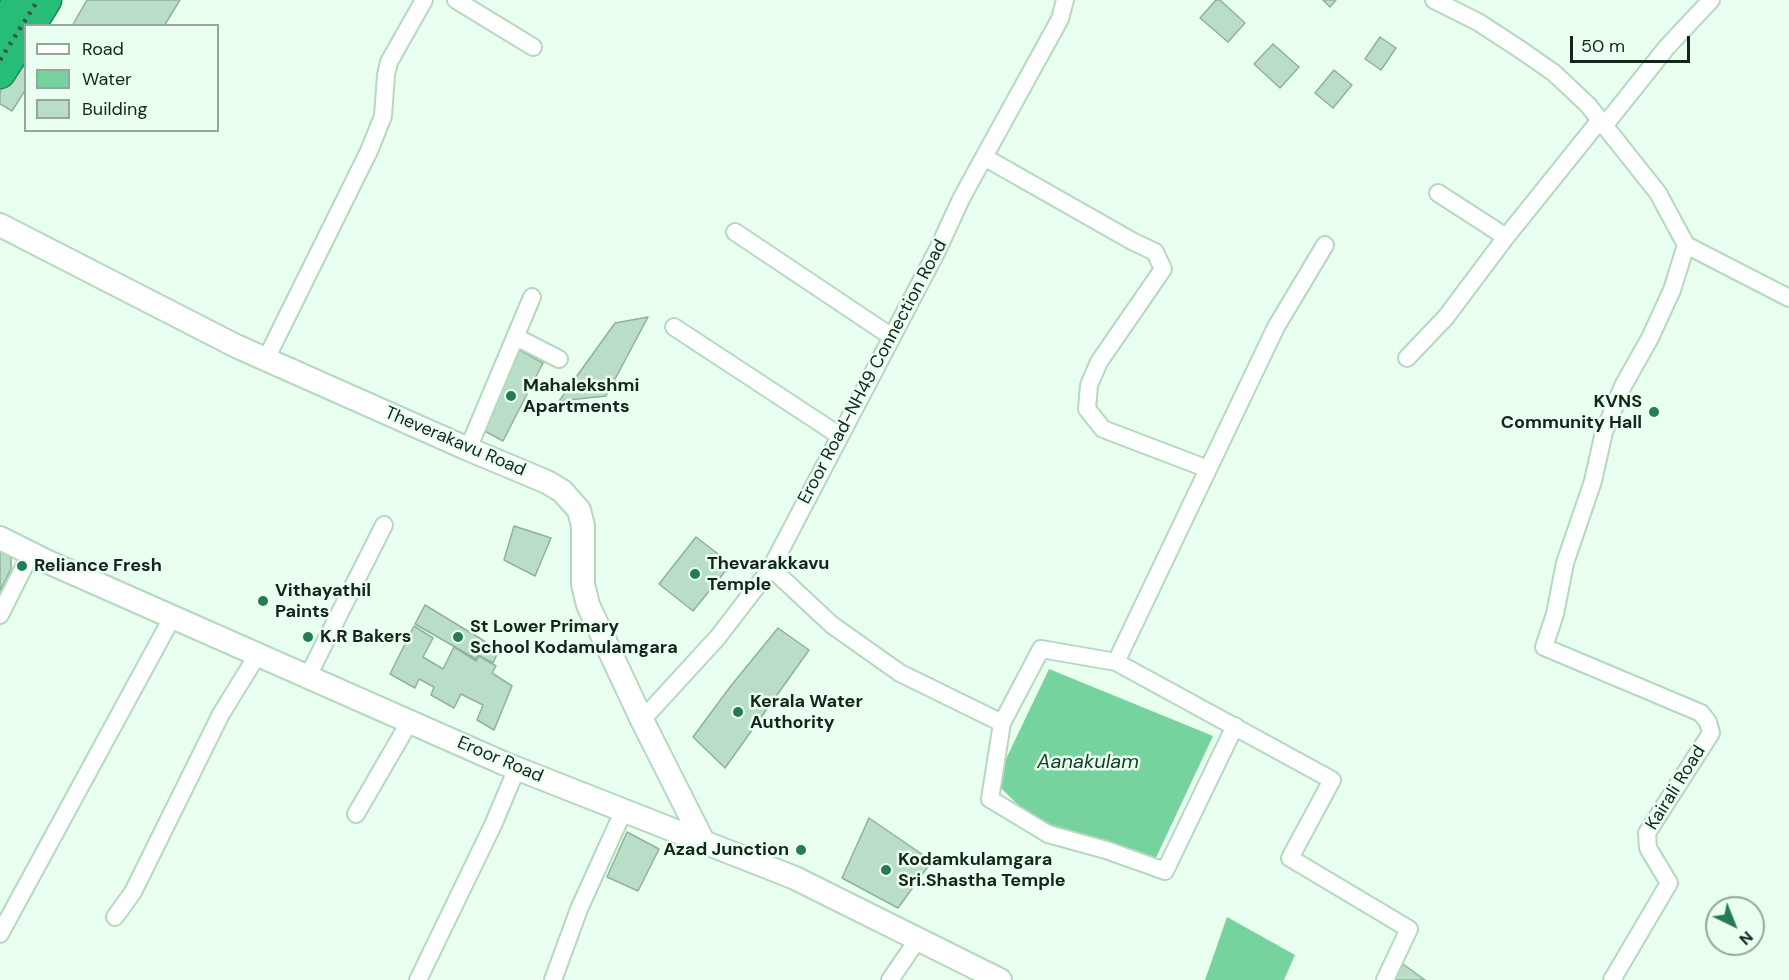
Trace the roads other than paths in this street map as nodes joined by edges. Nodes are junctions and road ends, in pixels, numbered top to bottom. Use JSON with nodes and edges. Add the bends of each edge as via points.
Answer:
{"nodes":[{"id":1,"x":20,"y":0,"type":"edge"},
{"id":2,"x":46,"y":0,"type":"edge"},
{"id":3,"x":424,"y":0,"type":"edge"},
{"id":4,"x":456,"y":0,"type":"edge"},
{"id":5,"x":1065,"y":0,"type":"edge"},
{"id":6,"x":1711,"y":0,"type":"edge"},
{"id":7,"x":1436,"y":1,"type":"edge"},
{"id":8,"x":31,"y":24,"type":"edge"},
{"id":9,"x":0,"y":28,"type":"edge"},
{"id":10,"x":24,"y":35,"type":"edge"},
{"id":11,"x":532,"y":47,"type":"dead end"},
{"id":12,"x":0,"y":73,"type":"edge"},
{"id":13,"x":1602,"y":123,"type":"junction"},
{"id":14,"x":984,"y":157,"type":"junction"},
{"id":15,"x":1438,"y":193,"type":"dead end"},
{"id":16,"x":0,"y":225,"type":"edge"},
{"id":17,"x":735,"y":232,"type":"dead end"},
{"id":18,"x":1506,"y":237,"type":"junction"},
{"id":19,"x":1325,"y":245,"type":"dead end"},
{"id":20,"x":1686,"y":245,"type":"junction"},
{"id":21,"x":532,"y":297,"type":"dead end"},
{"id":22,"x":1789,"y":298,"type":"edge"},
{"id":23,"x":674,"y":327,"type":"dead end"},
{"id":24,"x":516,"y":337,"type":"junction"},
{"id":25,"x":892,"y":337,"type":"junction"},
{"id":26,"x":1407,"y":358,"type":"dead end"},
{"id":27,"x":266,"y":359,"type":"junction"},
{"id":28,"x":559,"y":359,"type":"dead end"},
{"id":29,"x":840,"y":436,"type":"junction"},
{"id":30,"x":468,"y":449,"type":"junction"},
{"id":31,"x":1208,"y":469,"type":"junction"},
{"id":32,"x":384,"y":525,"type":"dead end"},
{"id":33,"x":0,"y":538,"type":"edge"},
{"id":34,"x":31,"y":553,"type":"junction"},
{"id":35,"x":771,"y":568,"type":"junction"},
{"id":36,"x":0,"y":615,"type":"edge"},
{"id":37,"x":173,"y":616,"type":"junction"},
{"id":38,"x":258,"y":654,"type":"junction"},
{"id":39,"x":1116,"y":662,"type":"junction"},
{"id":40,"x":308,"y":676,"type":"junction"},
{"id":41,"x":642,"y":720,"type":"junction"},
{"id":42,"x":410,"y":722,"type":"junction"},
{"id":43,"x":1002,"y":723,"type":"junction"},
{"id":44,"x":1235,"y":726,"type":"junction"},
{"id":45,"x":517,"y":768,"type":"junction"},
{"id":46,"x":624,"y":812,"type":"junction"},
{"id":47,"x":356,"y":814,"type":"dead end"},
{"id":48,"x":704,"y":843,"type":"junction"},
{"id":49,"x":115,"y":916,"type":"dead end"},
{"id":50,"x":0,"y":934,"type":"edge"},
{"id":51,"x":918,"y":939,"type":"junction"},
{"id":52,"x":418,"y":980,"type":"edge"},
{"id":53,"x":553,"y":980,"type":"edge"},
{"id":54,"x":890,"y":980,"type":"edge"},
{"id":55,"x":1000,"y":980,"type":"edge"},
{"id":56,"x":1385,"y":980,"type":"edge"},
{"id":57,"x":1612,"y":980,"type":"edge"}],
"edges":[{"from":1,"to":9,"type":"highway"},
{"from":2,"to":8,"type":"highway"},
{"from":3,"to":27,"type":"street","via":[[389,62],[383,116],[372,143]]},
{"from":4,"to":11,"type":"street"},
{"from":5,"to":14,"type":"street","name":"Eroor Road-NH49 Connection Road","via":[[1060,20]]},
{"from":6,"to":13,"type":"street"},
{"from":7,"to":13,"type":"street","via":[[1478,22],[1554,73]]},
{"from":10,"to":12,"type":"highway"},
{"from":13,"to":18,"type":"street"},
{"from":13,"to":20,"type":"street","via":[[1658,193]]},
{"from":14,"to":25,"type":"street","name":"Eroor Road-NH49 Connection Road"},
{"from":14,"to":31,"type":"street","via":[[1155,252],[1162,269],[1100,362],[1089,385],[1087,409],[1103,429]]},
{"from":15,"to":18,"type":"street"},
{"from":16,"to":27,"type":"main road","name":"Theverakavu Road"},
{"from":17,"to":25,"type":"street"},
{"from":18,"to":26,"type":"street","via":[[1446,317]]},
{"from":19,"to":31,"type":"street","via":[[1276,327]]},
{"from":20,"to":22,"type":"street"},
{"from":20,"to":57,"type":"street","name":"Kairali Road","via":[[1672,290],[1604,432],[1593,481],[1564,563],[1555,614],[1544,647],[1701,713],[1711,733],[1647,832],[1647,848],[1669,883]]},
{"from":21,"to":24,"type":"street"},
{"from":23,"to":29,"type":"street"},
{"from":24,"to":28,"type":"street"},
{"from":24,"to":30,"type":"street"},
{"from":25,"to":29,"type":"street","name":"Eroor Road-NH49 Connection Road"},
{"from":27,"to":30,"type":"main road","name":"Theverakavu Road"},
{"from":29,"to":35,"type":"street","name":"Eroor Road-NH49 Connection Road"},
{"from":30,"to":41,"type":"main road","name":"Theverakavu Road","via":[[547,482],[562,491],[579,510],[588,605]]},
{"from":31,"to":39,"type":"street"},
{"from":32,"to":40,"type":"street"},
{"from":33,"to":34,"type":"main road","name":"Eroor Road"},
{"from":34,"to":36,"type":"street"},
{"from":34,"to":37,"type":"main road","name":"Eroor Road"},
{"from":35,"to":41,"type":"street","name":"Eroor Road-NH49 Connection Road","via":[[718,637]]},
{"from":35,"to":43,"type":"street","via":[[832,625],[900,673]]},
{"from":37,"to":38,"type":"main road","name":"Eroor Road"},
{"from":37,"to":50,"type":"street"},
{"from":38,"to":40,"type":"main road","name":"Eroor Road"},
{"from":38,"to":49,"type":"street","via":[[220,714],[133,892]]},
{"from":39,"to":43,"type":"street","via":[[1041,649]]},
{"from":39,"to":44,"type":"street"},
{"from":40,"to":42,"type":"main road","name":"Eroor Road"},
{"from":41,"to":48,"type":"main road","name":"Theverakavu Road"},
{"from":42,"to":45,"type":"main road","name":"Eroor Road"},
{"from":42,"to":47,"type":"street"},
{"from":43,"to":44,"type":"street","via":[[990,799],[1048,834],[1165,871]]},
{"from":44,"to":56,"type":"street","via":[[1332,780],[1290,858],[1409,928]]},
{"from":45,"to":46,"type":"main road","name":"Eroor Road"},
{"from":45,"to":52,"type":"street"},
{"from":46,"to":48,"type":"main road","name":"Eroor Road"},
{"from":46,"to":53,"type":"street","via":[[579,909]]},
{"from":48,"to":51,"type":"main road","name":"Eroor Road","via":[[795,878]]},
{"from":51,"to":54,"type":"street"},
{"from":51,"to":55,"type":"main road","name":"Eroor Road"}]}
